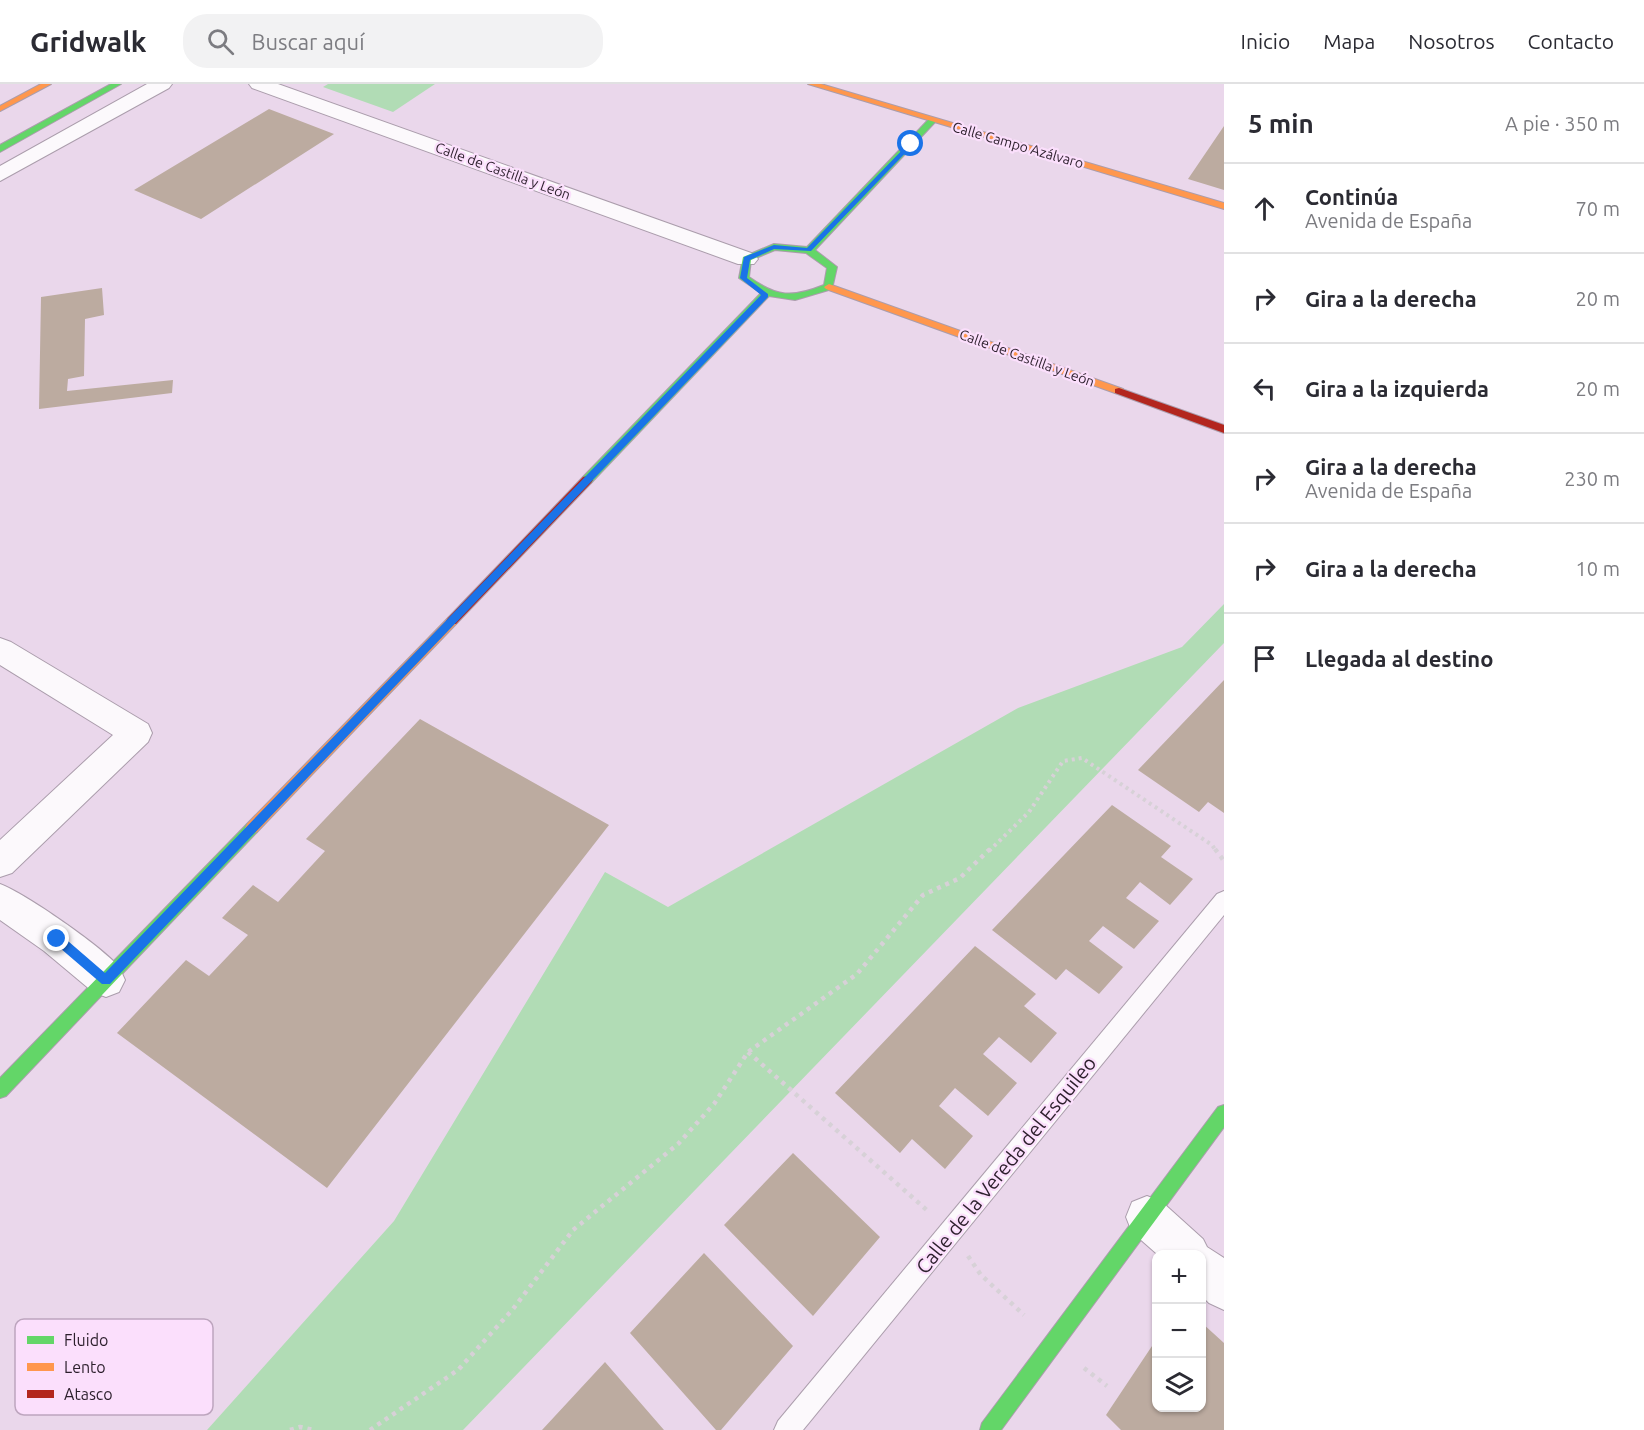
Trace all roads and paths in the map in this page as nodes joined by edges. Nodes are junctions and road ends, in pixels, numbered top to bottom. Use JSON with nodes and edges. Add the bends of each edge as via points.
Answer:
{"nodes":[{"id":1,"x":47,"y":84,"type":"edge"},
{"id":2,"x":117,"y":84,"type":"edge"},
{"id":3,"x":162,"y":84,"type":"edge"},
{"id":4,"x":259,"y":84,"type":"edge"},
{"id":5,"x":812,"y":84,"type":"edge"},
{"id":6,"x":0,"y":109,"type":"edge"},
{"id":7,"x":933,"y":120,"type":"junction"},
{"id":8,"x":0,"y":149,"type":"edge"},
{"id":9,"x":0,"y":176,"type":"edge"},
{"id":10,"x":1224,"y":206,"type":"edge"},
{"id":11,"x":809,"y":250,"type":"junction"},
{"id":12,"x":746,"y":259,"type":"junction"},
{"id":13,"x":829,"y":287,"type":"junction"},
{"id":14,"x":765,"y":295,"type":"junction"},
{"id":15,"x":1224,"y":429,"type":"edge"},
{"id":16,"x":0,"y":650,"type":"edge"},
{"id":17,"x":1224,"y":861,"type":"edge"},
{"id":18,"x":0,"y":862,"type":"edge"},
{"id":19,"x":0,"y":900,"type":"edge"},
{"id":20,"x":1224,"y":900,"type":"edge"},
{"id":21,"x":106,"y":980,"type":"junction"},
{"id":22,"x":0,"y":1090,"type":"edge"},
{"id":23,"x":1224,"y":1113,"type":"edge"},
{"id":24,"x":1147,"y":1217,"type":"junction"},
{"id":25,"x":1184,"y":1250,"type":"edge"},
{"id":26,"x":1206,"y":1271,"type":"edge"},
{"id":27,"x":1224,"y":1288,"type":"edge"},
{"id":28,"x":290,"y":1430,"type":"edge"},
{"id":29,"x":314,"y":1430,"type":"edge"},
{"id":30,"x":370,"y":1430,"type":"edge"},
{"id":31,"x":787,"y":1430,"type":"edge"},
{"id":32,"x":989,"y":1430,"type":"edge"}],
"edges":[{"from":1,"to":6,"type":"main road"},
{"from":2,"to":8,"type":"main road"},
{"from":3,"to":9,"type":"street"},
{"from":4,"to":12,"type":"street","name":"Calle de Castilla y León"},
{"from":5,"to":7,"type":"main road","name":"Calle Campo Azálvaro"},
{"from":7,"to":10,"type":"main road","name":"Calle Campo Azálvaro"},
{"from":7,"to":11,"type":"main road"},
{"from":11,"to":12,"type":"main road","via":[[774,247]]},
{"from":11,"to":13,"type":"main road","via":[[832,267]]},
{"from":12,"to":14,"type":"main road","via":[[744,278]]},
{"from":13,"to":14,"type":"main road","via":[[801,299]]},
{"from":13,"to":15,"type":"main road","name":"Calle de Castilla y León"},
{"from":14,"to":21,"type":"main road"},
{"from":16,"to":18,"type":"street","via":[[136,733]]},
{"from":17,"to":30,"type":"path","via":[[1212,845],[1082,758],[1063,761],[1029,812],[960,878],[923,895],[857,974],[748,1052],[714,1104],[678,1144],[573,1230],[513,1309],[458,1370]]},
{"from":19,"to":21,"type":"street","via":[[57,939]]},
{"from":20,"to":31,"type":"lane","name":"Calle de la Vereda del Esquileo"},
{"from":21,"to":22,"type":"main road"},
{"from":23,"to":24,"type":"main road"},
{"from":24,"to":25,"type":"street"},
{"from":24,"to":32,"type":"main road"},
{"from":26,"to":27,"type":"street"},
{"from":28,"to":29,"type":"path"}]}
